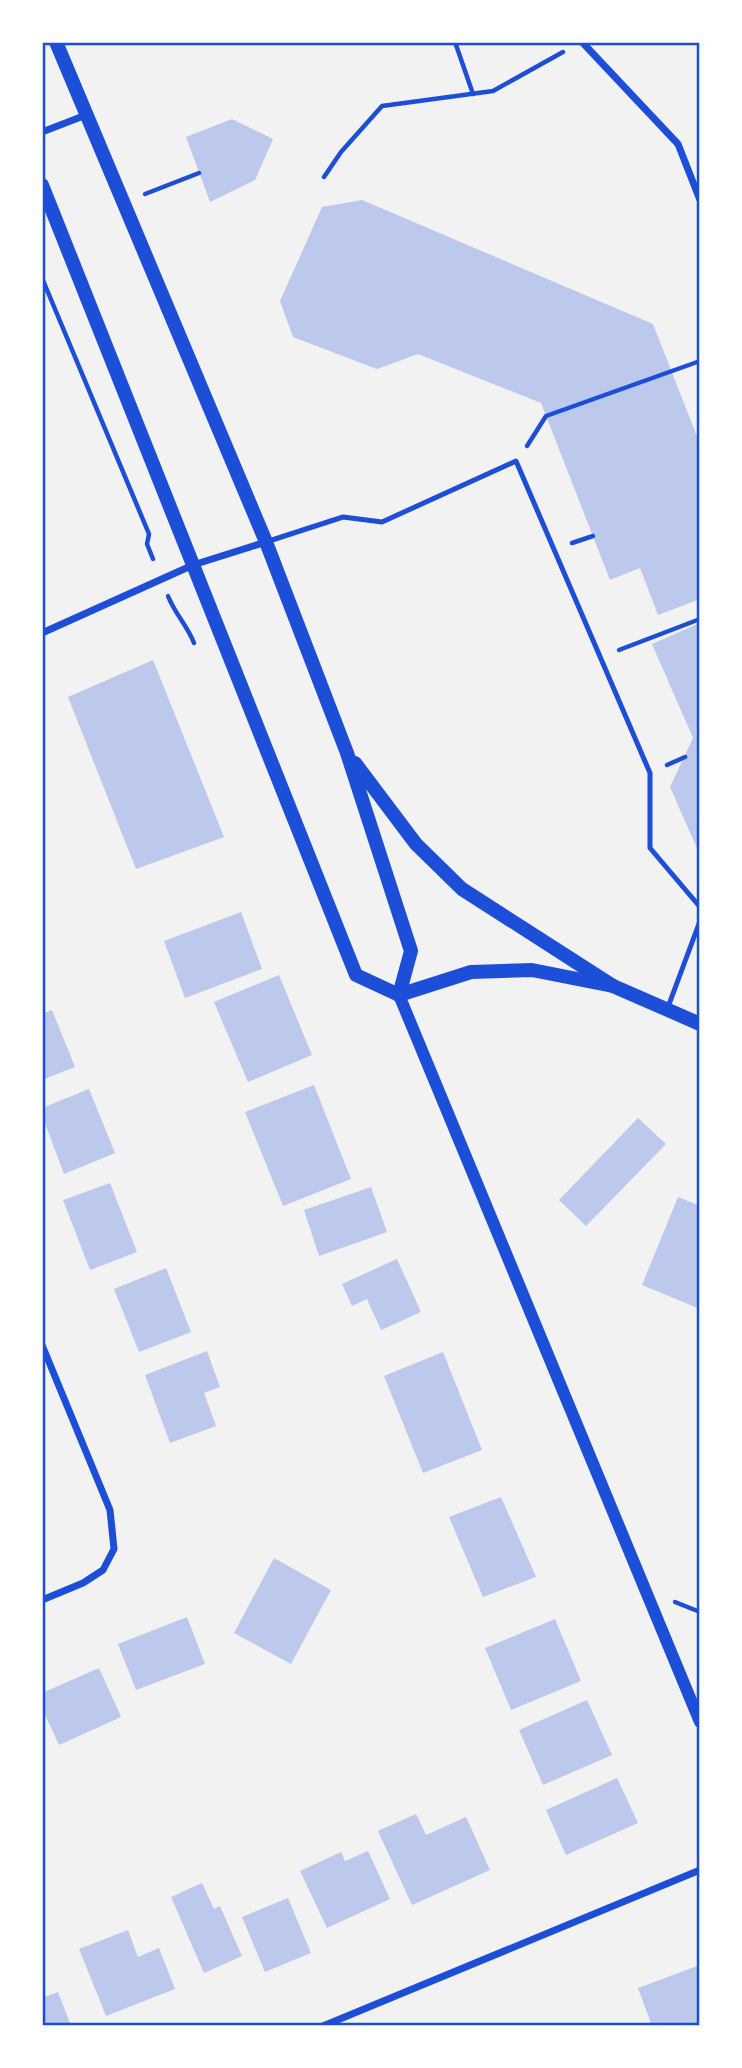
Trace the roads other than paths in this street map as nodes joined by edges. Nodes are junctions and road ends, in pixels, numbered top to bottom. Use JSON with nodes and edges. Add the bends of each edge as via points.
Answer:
{"nodes":[{"id":1,"x":56,"y":42,"type":"edge"},
{"id":2,"x":582,"y":42,"type":"edge"},
{"id":3,"x":86,"y":115,"type":"junction"},
{"id":4,"x":42,"y":132,"type":"edge"},
{"id":5,"x":42,"y":185,"type":"edge"},
{"id":6,"x":700,"y":200,"type":"edge"},
{"id":7,"x":266,"y":542,"type":"junction"},
{"id":8,"x":193,"y":565,"type":"junction"},
{"id":9,"x":42,"y":633,"type":"edge"},
{"id":10,"x":347,"y":753,"type":"junction"},
{"id":11,"x":700,"y":907,"type":"edge"},
{"id":12,"x":700,"y":921,"type":"edge"},
{"id":13,"x":613,"y":986,"type":"junction"},
{"id":14,"x":399,"y":995,"type":"junction"},
{"id":15,"x":667,"y":1010,"type":"junction"},
{"id":16,"x":700,"y":1024,"type":"edge"},
{"id":17,"x":42,"y":1345,"type":"edge"},
{"id":18,"x":42,"y":1600,"type":"edge"},
{"id":19,"x":700,"y":1722,"type":"edge"},
{"id":20,"x":700,"y":1870,"type":"edge"},
{"id":21,"x":323,"y":2026,"type":"edge"}],
"edges":[{"from":1,"to":3,"type":"main road"},
{"from":2,"to":6,"type":"street","via":[[678,144]]},
{"from":3,"to":4,"type":"street"},
{"from":3,"to":7,"type":"main road"},
{"from":5,"to":8,"type":"main road"},
{"from":7,"to":8,"type":"street"},
{"from":7,"to":10,"type":"main road"},
{"from":7,"to":11,"type":"lane","via":[[343,517],[382,522],[516,461],[650,773],[650,848]]},
{"from":8,"to":9,"type":"street"},
{"from":8,"to":14,"type":"main road","via":[[356,975]]},
{"from":10,"to":13,"type":"main road","via":[[416,844],[462,890]]},
{"from":10,"to":14,"type":"main road","via":[[411,951]]},
{"from":12,"to":15,"type":"lane"},
{"from":13,"to":14,"type":"main road","via":[[532,970],[471,972]]},
{"from":13,"to":15,"type":"main road"},
{"from":14,"to":19,"type":"street"},
{"from":15,"to":16,"type":"main road"},
{"from":17,"to":18,"type":"street","via":[[110,1510],[114,1549],[103,1570]]},
{"from":20,"to":21,"type":"street"}]}
